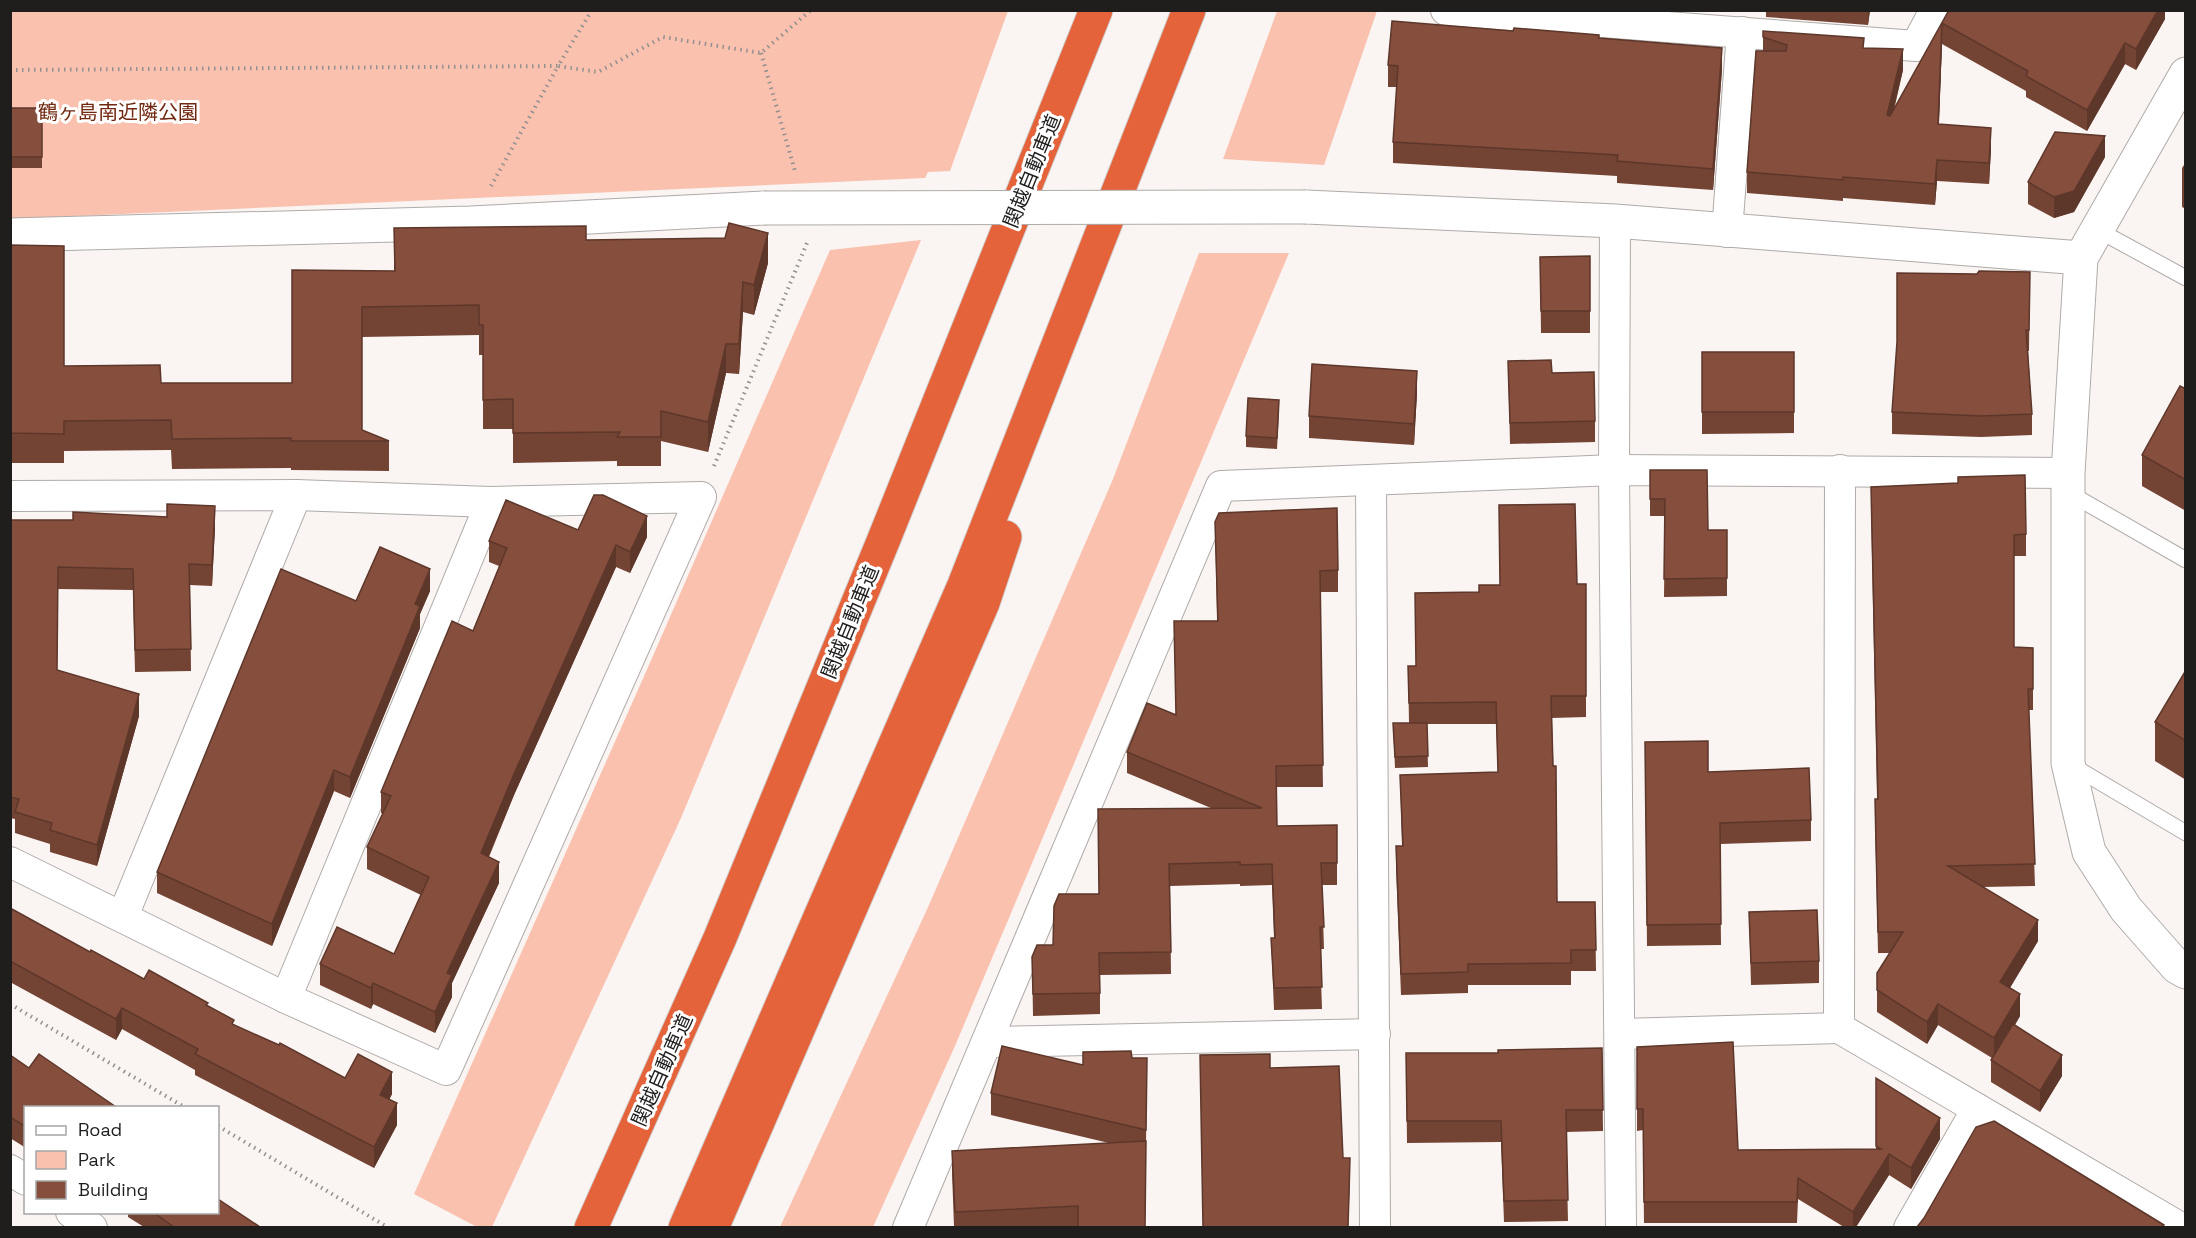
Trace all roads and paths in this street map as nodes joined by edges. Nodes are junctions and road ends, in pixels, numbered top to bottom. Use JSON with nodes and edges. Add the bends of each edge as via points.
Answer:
{"nodes":[{"id":1,"x":592,"y":10,"type":"edge"},
{"id":2,"x":811,"y":10,"type":"edge"},
{"id":3,"x":1096,"y":10,"type":"edge"},
{"id":4,"x":1190,"y":10,"type":"edge"},
{"id":5,"x":1446,"y":10,"type":"edge"},
{"id":6,"x":1935,"y":10,"type":"edge"},
{"id":7,"x":1743,"y":32,"type":"junction"},
{"id":8,"x":760,"y":53,"type":"junction"},
{"id":9,"x":558,"y":66,"type":"junction"},
{"id":10,"x":10,"y":70,"type":"edge"},
{"id":11,"x":2186,"y":74,"type":"edge"},
{"id":12,"x":1164,"y":79,"type":"junction"},
{"id":13,"x":796,"y":174,"type":"dead end"},
{"id":14,"x":1615,"y":221,"type":"junction"},
{"id":15,"x":471,"y":223,"type":"junction"},
{"id":16,"x":2096,"y":229,"type":"junction"},
{"id":17,"x":1727,"y":232,"type":"junction"},
{"id":18,"x":10,"y":235,"type":"edge"},
{"id":19,"x":808,"y":240,"type":"dead end"},
{"id":20,"x":2081,"y":258,"type":"junction"},
{"id":21,"x":2186,"y":278,"type":"edge"},
{"id":22,"x":1614,"y":470,"type":"junction"},
{"id":23,"x":1840,"y":470,"type":"junction"},
{"id":24,"x":1371,"y":480,"type":"junction"},
{"id":25,"x":2069,"y":483,"type":"junction"},
{"id":26,"x":296,"y":495,"type":"junction"},
{"id":27,"x":10,"y":496,"type":"edge"},
{"id":28,"x":701,"y":497,"type":"junction"},
{"id":29,"x":491,"y":502,"type":"junction"},
{"id":30,"x":2186,"y":560,"type":"edge"},
{"id":31,"x":2068,"y":763,"type":"junction"},
{"id":32,"x":2186,"y":833,"type":"edge"},
{"id":33,"x":10,"y":862,"type":"edge"},
{"id":34,"x":123,"y":916,"type":"junction"},
{"id":35,"x":2186,"y":972,"type":"edge"},
{"id":36,"x":286,"y":998,"type":"junction"},
{"id":37,"x":10,"y":1004,"type":"edge"},
{"id":38,"x":1839,"y":1028,"type":"junction"},
{"id":39,"x":1375,"y":1034,"type":"junction"},
{"id":40,"x":1620,"y":1034,"type":"junction"},
{"id":41,"x":988,"y":1042,"type":"junction"},
{"id":42,"x":184,"y":1106,"type":"edge"},
{"id":43,"x":1977,"y":1109,"type":"junction"},
{"id":44,"x":219,"y":1127,"type":"edge"},
{"id":45,"x":10,"y":1170,"type":"edge"},
{"id":46,"x":24,"y":1179,"type":"edge"},
{"id":47,"x":74,"y":1214,"type":"edge"},
{"id":48,"x":92,"y":1227,"type":"edge"},
{"id":49,"x":389,"y":1227,"type":"edge"},
{"id":50,"x":589,"y":1227,"type":"edge"},
{"id":51,"x":685,"y":1227,"type":"edge"},
{"id":52,"x":712,"y":1227,"type":"edge"},
{"id":53,"x":908,"y":1227,"type":"edge"},
{"id":54,"x":1375,"y":1227,"type":"edge"},
{"id":55,"x":1621,"y":1227,"type":"edge"},
{"id":56,"x":1909,"y":1227,"type":"edge"},
{"id":57,"x":2181,"y":1227,"type":"edge"}],
"edges":[{"from":1,"to":9,"type":"path"},
{"from":2,"to":8,"type":"path"},
{"from":3,"to":50,"type":"highway","name":"関越自動車道","via":[[725,927]]},
{"from":4,"to":12,"type":"highway"},
{"from":5,"to":7,"type":"street"},
{"from":6,"to":7,"type":"street","via":[[1916,46]]},
{"from":7,"to":17,"type":"street"},
{"from":8,"to":9,"type":"path","via":[[663,38],[598,72]]},
{"from":8,"to":13,"type":"path"},
{"from":9,"to":10,"type":"path"},
{"from":9,"to":15,"type":"path"},
{"from":11,"to":16,"type":"street"},
{"from":12,"to":51,"type":"highway","via":[[964,585]]},
{"from":12,"to":52,"type":"highway","via":[[982,603]]},
{"from":14,"to":15,"type":"street","bridge":true,"via":[[1306,207],[764,208]]},
{"from":14,"to":17,"type":"street"},
{"from":14,"to":22,"type":"street"},
{"from":15,"to":18,"type":"street"},
{"from":16,"to":20,"type":"street"},
{"from":16,"to":21,"type":"lane"},
{"from":17,"to":20,"type":"street"},
{"from":19,"to":28,"type":"path"},
{"from":20,"to":25,"type":"street"},
{"from":22,"to":23,"type":"street"},
{"from":22,"to":24,"type":"street"},
{"from":22,"to":40,"type":"street"},
{"from":23,"to":25,"type":"street"},
{"from":23,"to":38,"type":"street"},
{"from":24,"to":39,"type":"street"},
{"from":24,"to":41,"type":"street","via":[[1221,486]]},
{"from":25,"to":30,"type":"lane"},
{"from":25,"to":31,"type":"street"},
{"from":26,"to":27,"type":"street"},
{"from":26,"to":29,"type":"street"},
{"from":26,"to":34,"type":"street"},
{"from":28,"to":29,"type":"street"},
{"from":28,"to":36,"type":"street","via":[[446,1070]]},
{"from":29,"to":36,"type":"street"},
{"from":31,"to":32,"type":"lane"},
{"from":31,"to":35,"type":"street","via":[[2089,852],[2126,909],[2177,967]]},
{"from":33,"to":34,"type":"street"},
{"from":34,"to":36,"type":"street"},
{"from":37,"to":42,"type":"path"},
{"from":38,"to":40,"type":"street"},
{"from":38,"to":43,"type":"street"},
{"from":39,"to":41,"type":"street"},
{"from":39,"to":54,"type":"street"},
{"from":40,"to":55,"type":"street"},
{"from":41,"to":53,"type":"street"},
{"from":43,"to":56,"type":"street"},
{"from":43,"to":57,"type":"street"},
{"from":44,"to":49,"type":"path"},
{"from":45,"to":46,"type":"street"},
{"from":47,"to":48,"type":"street"}]}
